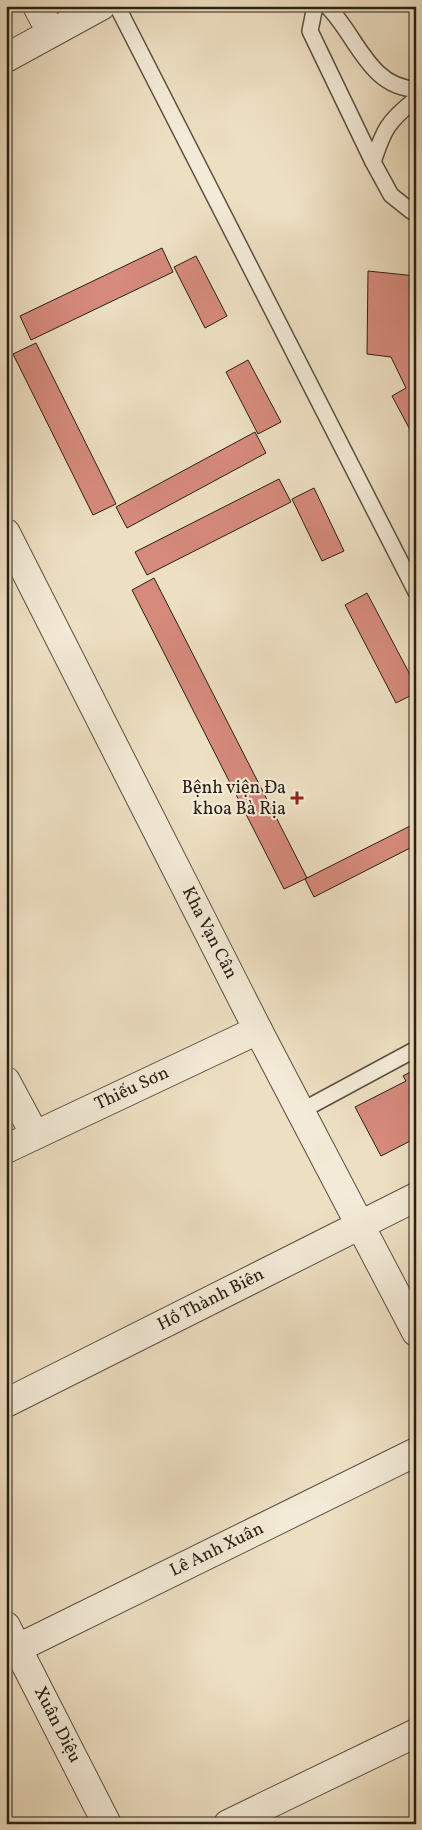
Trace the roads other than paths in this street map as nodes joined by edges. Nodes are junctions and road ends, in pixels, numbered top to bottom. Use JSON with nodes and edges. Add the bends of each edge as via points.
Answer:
{"nodes":[{"id":1,"x":37,"y":6,"type":"edge"},
{"id":2,"x":101,"y":6,"type":"edge"},
{"id":3,"x":117,"y":6,"type":"edge"},
{"id":4,"x":315,"y":6,"type":"edge"},
{"id":5,"x":327,"y":6,"type":"edge"},
{"id":6,"x":51,"y":32,"type":"junction"},
{"id":7,"x":6,"y":58,"type":"edge"},
{"id":8,"x":416,"y":89,"type":"edge"},
{"id":9,"x":416,"y":100,"type":"edge"},
{"id":10,"x":373,"y":162,"type":"junction"},
{"id":11,"x":416,"y":212,"type":"edge"},
{"id":12,"x":6,"y":533,"type":"edge"},
{"id":13,"x":416,"y":592,"type":"edge"},
{"id":14,"x":258,"y":1030,"type":"junction"},
{"id":15,"x":416,"y":1049,"type":"edge"},
{"id":16,"x":6,"y":1081,"type":"edge"},
{"id":17,"x":301,"y":1111,"type":"junction"},
{"id":18,"x":35,"y":1135,"type":"junction"},
{"id":19,"x":6,"y":1149,"type":"edge"},
{"id":20,"x":416,"y":1197,"type":"edge"},
{"id":21,"x":361,"y":1225,"type":"junction"},
{"id":22,"x":416,"y":1332,"type":"edge"},
{"id":23,"x":6,"y":1403,"type":"edge"},
{"id":24,"x":416,"y":1452,"type":"edge"},
{"id":25,"x":12,"y":1637,"type":"edge"},
{"id":26,"x":416,"y":1734,"type":"edge"},
{"id":27,"x":108,"y":1824,"type":"edge"},
{"id":28,"x":228,"y":1824,"type":"edge"}],
"edges":[{"from":1,"to":6,"type":"street"},
{"from":2,"to":6,"type":"street"},
{"from":3,"to":13,"type":"lane"},
{"from":4,"to":10,"type":"lane","via":[[310,31]]},
{"from":5,"to":8,"type":"lane","via":[[375,71],[392,85]]},
{"from":6,"to":7,"type":"street"},
{"from":9,"to":10,"type":"lane","via":[[400,112],[384,131]]},
{"from":10,"to":11,"type":"lane","via":[[391,195]]},
{"from":12,"to":14,"type":"street","name":"Kha Vạn Cân"},
{"from":14,"to":17,"type":"street","name":"Kha Vạn Cân"},
{"from":14,"to":18,"type":"street","name":"Thiếu Sơn"},
{"from":15,"to":17,"type":"lane"},
{"from":16,"to":18,"type":"street"},
{"from":17,"to":21,"type":"street","name":"Kha Vạn Cân"},
{"from":18,"to":19,"type":"street","name":"Thiếu Sơn"},
{"from":20,"to":21,"type":"street","name":"Hồ Thành Biên"},
{"from":21,"to":22,"type":"street","name":"Kha Vạn Cân"},
{"from":21,"to":23,"type":"street","name":"Hồ Thành Biên"},
{"from":24,"to":25,"type":"street","name":"Lê Anh Xuân"},
{"from":25,"to":27,"type":"street","name":"Xuân Diệu"},
{"from":26,"to":28,"type":"street"}]}
